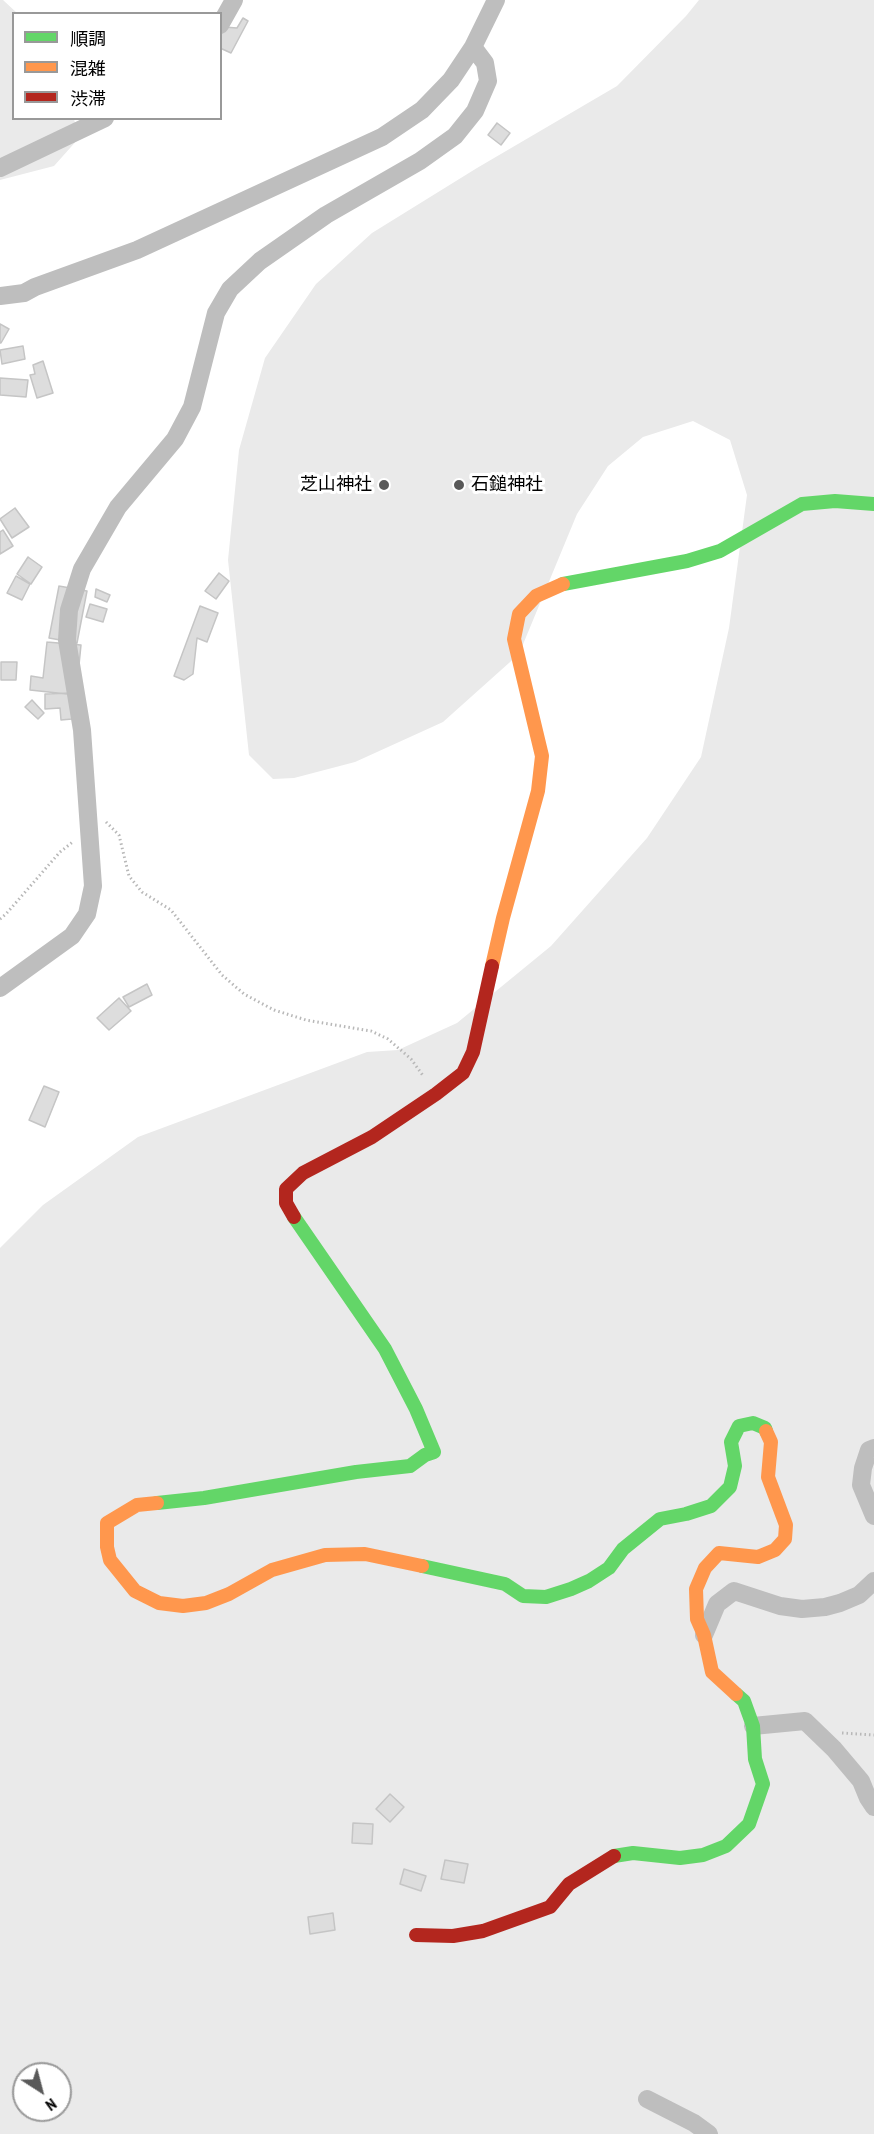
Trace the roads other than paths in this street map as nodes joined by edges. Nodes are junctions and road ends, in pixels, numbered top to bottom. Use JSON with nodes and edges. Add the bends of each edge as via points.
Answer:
{"nodes":[{"id":1,"x":234,"y":0,"type":"edge"},
{"id":2,"x":496,"y":0,"type":"edge"},
{"id":3,"x":222,"y":21,"type":"edge"},
{"id":4,"x":473,"y":46,"type":"junction"},
{"id":5,"x":101,"y":120,"type":"edge"},
{"id":6,"x":0,"y":168,"type":"edge"},
{"id":7,"x":0,"y":296,"type":"edge"},
{"id":8,"x":874,"y":504,"type":"edge"},
{"id":9,"x":0,"y":988,"type":"edge"},
{"id":10,"x":874,"y":1448,"type":"edge"},
{"id":11,"x":874,"y":1516,"type":"edge"},
{"id":12,"x":874,"y":1581,"type":"edge"},
{"id":13,"x":704,"y":1635,"type":"junction"},
{"id":14,"x":753,"y":1726,"type":"junction"},
{"id":15,"x":874,"y":1807,"type":"edge"},
{"id":16,"x":416,"y":1935,"type":"dead end"},
{"id":17,"x":647,"y":2100,"type":"dead end"},
{"id":18,"x":709,"y":2134,"type":"edge"}],
"edges":[{"from":1,"to":3,"type":"street"},
{"from":2,"to":4,"type":"street"},
{"from":4,"to":7,"type":"street","via":[[451,80],[422,110],[382,137],[137,250],[24,293]]},
{"from":4,"to":9,"type":"street","via":[[485,63],[488,81],[475,111],[455,136],[420,161],[326,215],[260,261],[230,289],[216,313],[192,407],[175,439],[118,507],[82,569],[69,610],[68,640],[82,730],[93,886],[87,914],[72,936]]},
{"from":5,"to":6,"type":"street"},
{"from":8,"to":13,"type":"street","via":[[802,504],[720,551],[687,561],[565,583],[536,596],[519,614],[514,639],[542,756],[538,791],[503,918],[473,1052],[462,1073],[436,1094],[372,1137],[303,1173],[286,1189],[286,1203],[297,1223],[384,1349],[434,1452],[410,1466],[137,1505],[107,1523],[110,1560],[135,1591],[159,1603],[206,1603],[272,1570],[301,1561],[365,1554],[505,1584],[523,1596],[546,1597],[589,1581],[609,1568],[622,1549],[660,1519],[711,1506],[730,1487],[735,1466],[731,1442],[739,1426],[753,1423],[765,1428],[771,1442],[768,1477],[786,1524],[785,1539],[775,1550],[758,1557],[719,1553],[705,1568],[696,1589],[697,1619]]},
{"from":10,"to":11,"type":"street","via":[[869,1450],[861,1485]]},
{"from":12,"to":13,"type":"street","via":[[859,1595],[840,1603],[802,1609],[734,1591],[717,1604]]},
{"from":13,"to":14,"type":"street","via":[[712,1672],[744,1701]]},
{"from":14,"to":15,"type":"street","via":[[805,1721],[861,1782]]},
{"from":14,"to":16,"type":"street","via":[[755,1759],[763,1784],[749,1824],[726,1846],[680,1858],[633,1853],[611,1857],[569,1884],[550,1907],[483,1932]]},
{"from":17,"to":18,"type":"street"}]}
